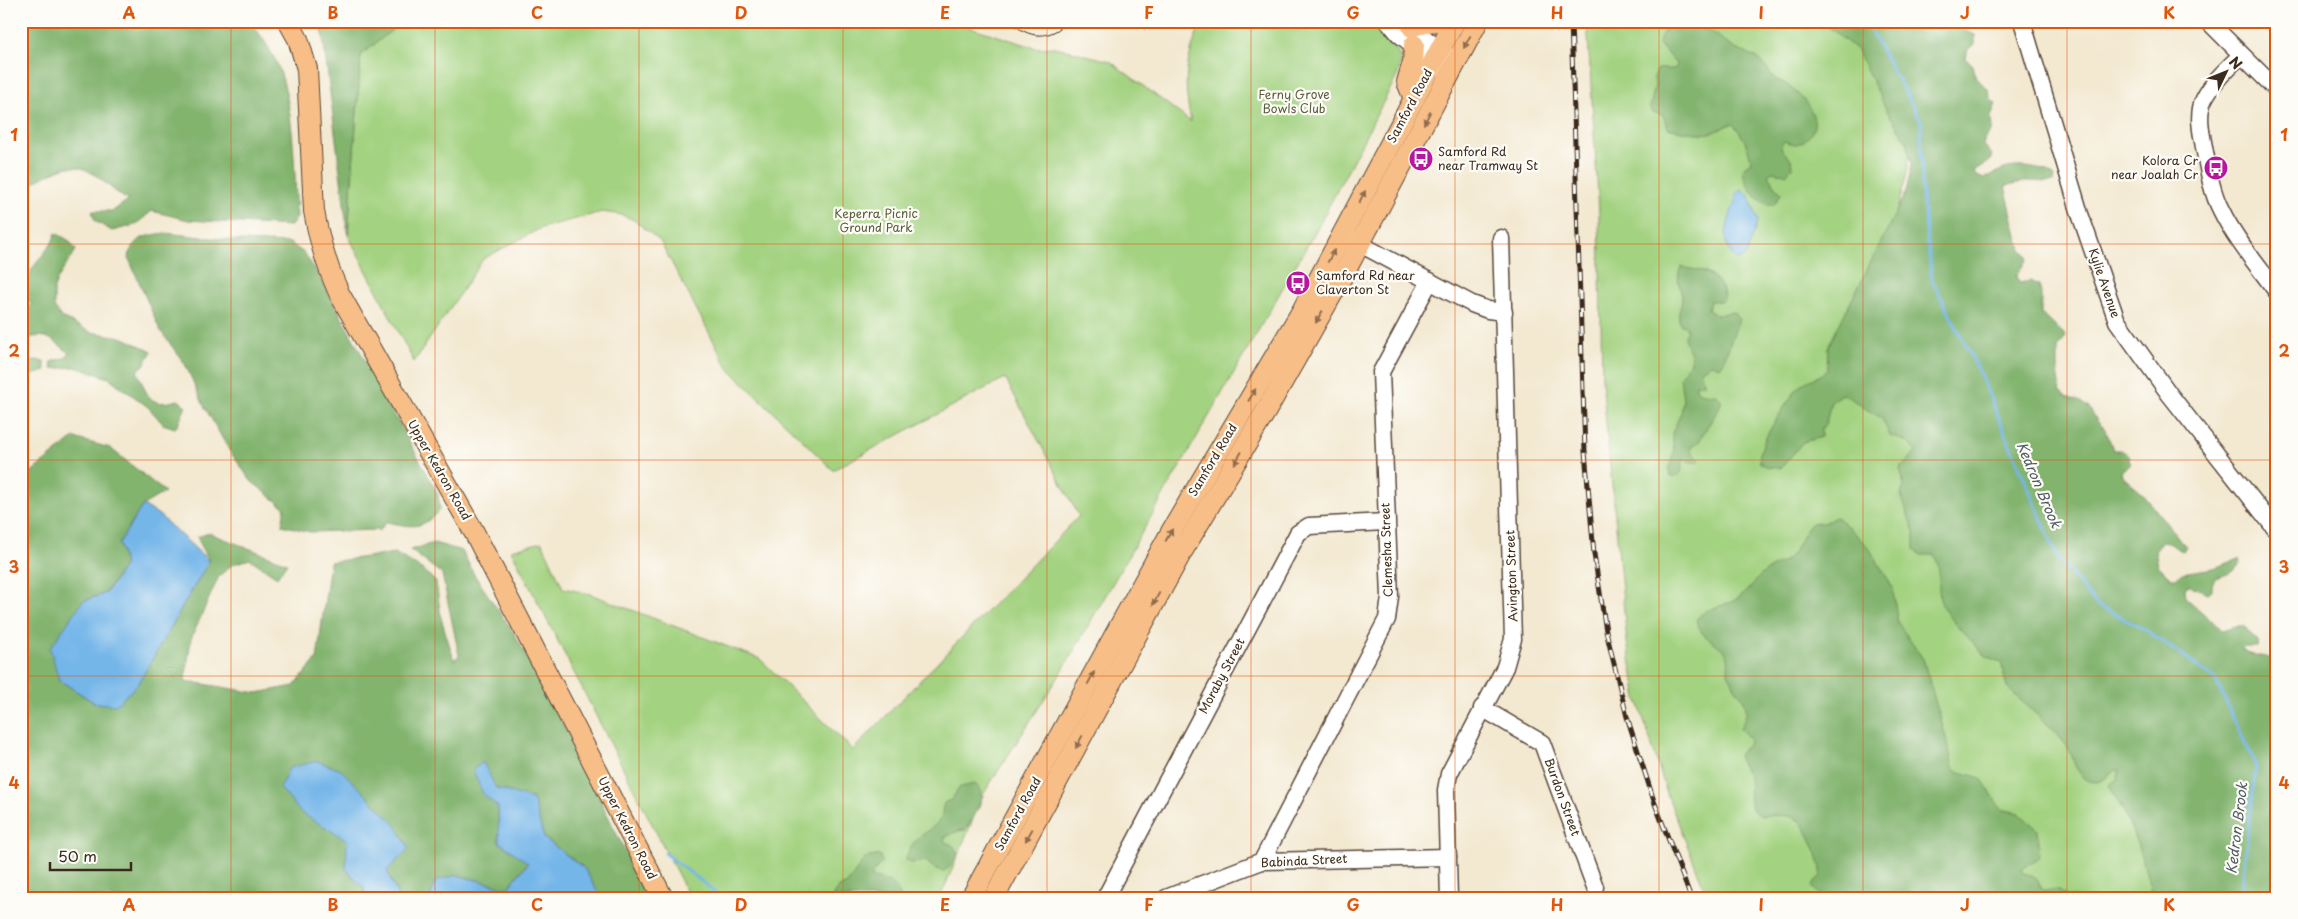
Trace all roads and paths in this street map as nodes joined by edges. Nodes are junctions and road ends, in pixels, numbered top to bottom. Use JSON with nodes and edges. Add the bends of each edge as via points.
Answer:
{"nodes":[{"id":1,"x":288,"y":21,"type":"edge"},
{"id":2,"x":1388,"y":21,"type":"edge"},
{"id":3,"x":1446,"y":21,"type":"edge"},
{"id":4,"x":1455,"y":21,"type":"edge"},
{"id":5,"x":1478,"y":21,"type":"edge"},
{"id":6,"x":2022,"y":21,"type":"edge"},
{"id":7,"x":2208,"y":21,"type":"edge"},
{"id":8,"x":1410,"y":31,"type":"edge"},
{"id":9,"x":2241,"y":55,"type":"junction"},
{"id":10,"x":1437,"y":56,"type":"junction"},
{"id":11,"x":1453,"y":68,"type":"junction"},
{"id":12,"x":2277,"y":90,"type":"edge"},
{"id":13,"x":1414,"y":100,"type":"junction"},
{"id":14,"x":1501,"y":238,"type":"dead end"},
{"id":15,"x":1351,"y":239,"type":"junction"},
{"id":16,"x":1430,"y":281,"type":"junction"},
{"id":17,"x":2277,"y":292,"type":"edge"},
{"id":18,"x":1504,"y":312,"type":"junction"},
{"id":19,"x":1385,"y":522,"type":"junction"},
{"id":20,"x":2277,"y":531,"type":"edge"},
{"id":21,"x":1482,"y":708,"type":"junction"},
{"id":22,"x":1448,"y":857,"type":"junction"},
{"id":23,"x":1262,"y":861,"type":"junction"},
{"id":24,"x":1595,"y":887,"type":"dead end"},
{"id":25,"x":663,"y":898,"type":"edge"},
{"id":26,"x":971,"y":898,"type":"edge"},
{"id":27,"x":994,"y":898,"type":"edge"},
{"id":28,"x":1105,"y":898,"type":"edge"},
{"id":29,"x":1166,"y":898,"type":"edge"},
{"id":30,"x":1448,"y":898,"type":"edge"}],
"edges":[{"from":1,"to":25,"type":"main road","name":"Upper Kedron Road","via":[[298,40],[306,69],[314,211],[330,274],[474,532]]},
{"from":2,"to":8,"type":"street","via":[[1399,34]]},
{"from":3,"to":8,"type":"main road","via":[[1425,22]]},
{"from":4,"to":10,"type":"main road","name":"Samford Road"},
{"from":5,"to":11,"type":"main road","name":"Samford Road","one_way":true},
{"from":6,"to":20,"type":"street","name":"Kylie Avenue","via":[[2077,205],[2117,321]]},
{"from":7,"to":9,"type":"street"},
{"from":8,"to":10,"type":"street"},
{"from":8,"to":13,"type":"main road","via":[[1413,62],[1407,82]]},
{"from":9,"to":12,"type":"street"},
{"from":9,"to":17,"type":"street","via":[[2204,99],[2200,108],[2202,138],[2214,194],[2221,210]]},
{"from":10,"to":11,"type":"street"},
{"from":10,"to":13,"type":"main road","name":"Samford Road"},
{"from":11,"to":15,"type":"main road","name":"Samford Road","one_way":true},
{"from":15,"to":13,"type":"main road","name":"Samford Road","one_way":true},
{"from":14,"to":18,"type":"street","name":"Avington Street"},
{"from":15,"to":16,"type":"street"},
{"from":26,"to":15,"type":"main road","name":"Samford Road","one_way":true,"via":[[1134,596],[1303,308]]},
{"from":15,"to":27,"type":"main road","name":"Samford Road","one_way":true,"via":[[1266,411],[1183,550]]},
{"from":16,"to":18,"type":"street","via":[[1480,308]]},
{"from":16,"to":19,"type":"street","name":"Clemesha Street","via":[[1382,372]]},
{"from":18,"to":21,"type":"street","name":"Avington Street","via":[[1513,639],[1509,658]]},
{"from":19,"to":23,"type":"street","name":"Clemesha Street","via":[[1390,597],[1386,619]]},
{"from":19,"to":28,"type":"street","name":"Moraby Street","via":[[1309,526],[1298,533]]},
{"from":21,"to":22,"type":"street","name":"Avington Street","via":[[1449,774],[1446,790]]},
{"from":21,"to":24,"type":"street","name":"Burdon Street","via":[[1542,743]]},
{"from":22,"to":23,"type":"street","name":"Babinda Street"},
{"from":22,"to":30,"type":"street","name":"Avington Street"},
{"from":23,"to":29,"type":"street","name":"Babinda Street"}]}
